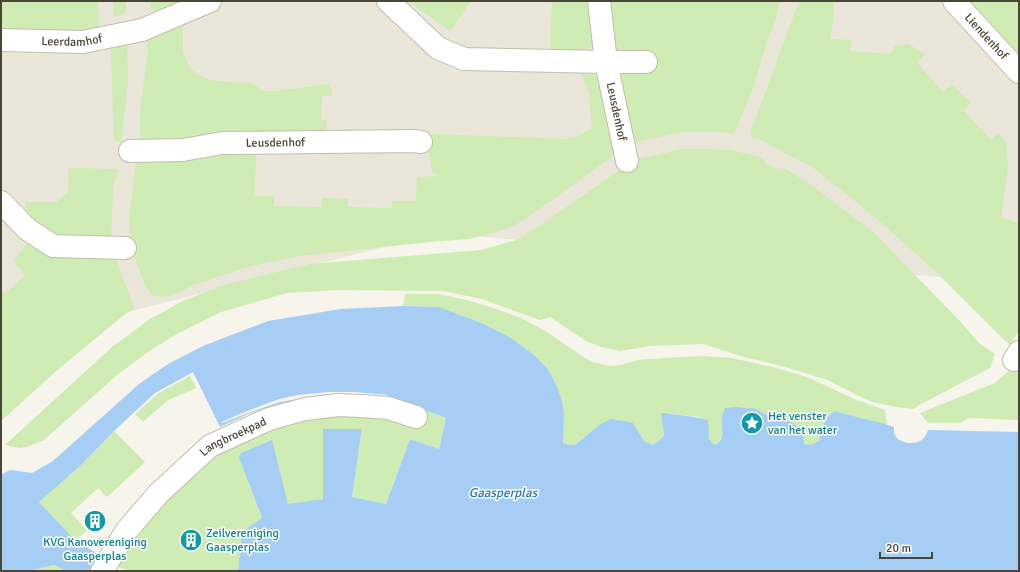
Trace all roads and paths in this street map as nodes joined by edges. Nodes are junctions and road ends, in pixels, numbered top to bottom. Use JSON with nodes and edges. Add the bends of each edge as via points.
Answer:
{"nodes":[{"id":1,"x":210,"y":1,"type":"edge"},
{"id":2,"x":388,"y":1,"type":"edge"},
{"id":3,"x":599,"y":1,"type":"edge"},
{"id":4,"x":954,"y":1,"type":"edge"},
{"id":5,"x":1,"y":40,"type":"edge"},
{"id":6,"x":606,"y":62,"type":"junction"},
{"id":7,"x":646,"y":62,"type":"dead end"},
{"id":8,"x":1019,"y":72,"type":"edge"},
{"id":9,"x":421,"y":142,"type":"dead end"},
{"id":10,"x":130,"y":151,"type":"dead end"},
{"id":11,"x":628,"y":161,"type":"dead end"},
{"id":12,"x":1,"y":202,"type":"edge"},
{"id":13,"x":125,"y":248,"type":"dead end"},
{"id":14,"x":416,"y":417,"type":"dead end"},
{"id":15,"x":104,"y":567,"type":"edge"}],
"edges":[{"from":1,"to":5,"type":"street","name":"Leerdamhof","via":[[142,30],[83,42]]},
{"from":2,"to":6,"type":"street","via":[[438,48],[464,59]]},
{"from":3,"to":6,"type":"street","name":"Leusdenhof"},
{"from":4,"to":8,"type":"street","name":"Liendenhof"},
{"from":6,"to":7,"type":"street"},
{"from":6,"to":11,"type":"street","name":"Leusdenhof"},
{"from":9,"to":10,"type":"street","name":"Leusdenhof","via":[[222,143],[183,150]]},
{"from":12,"to":13,"type":"street","via":[[28,229],[53,246]]},
{"from":14,"to":15,"type":"street","name":"Langbroekpad","via":[[388,408],[338,405],[305,408],[269,419],[210,446],[159,493],[127,530]]}]}
